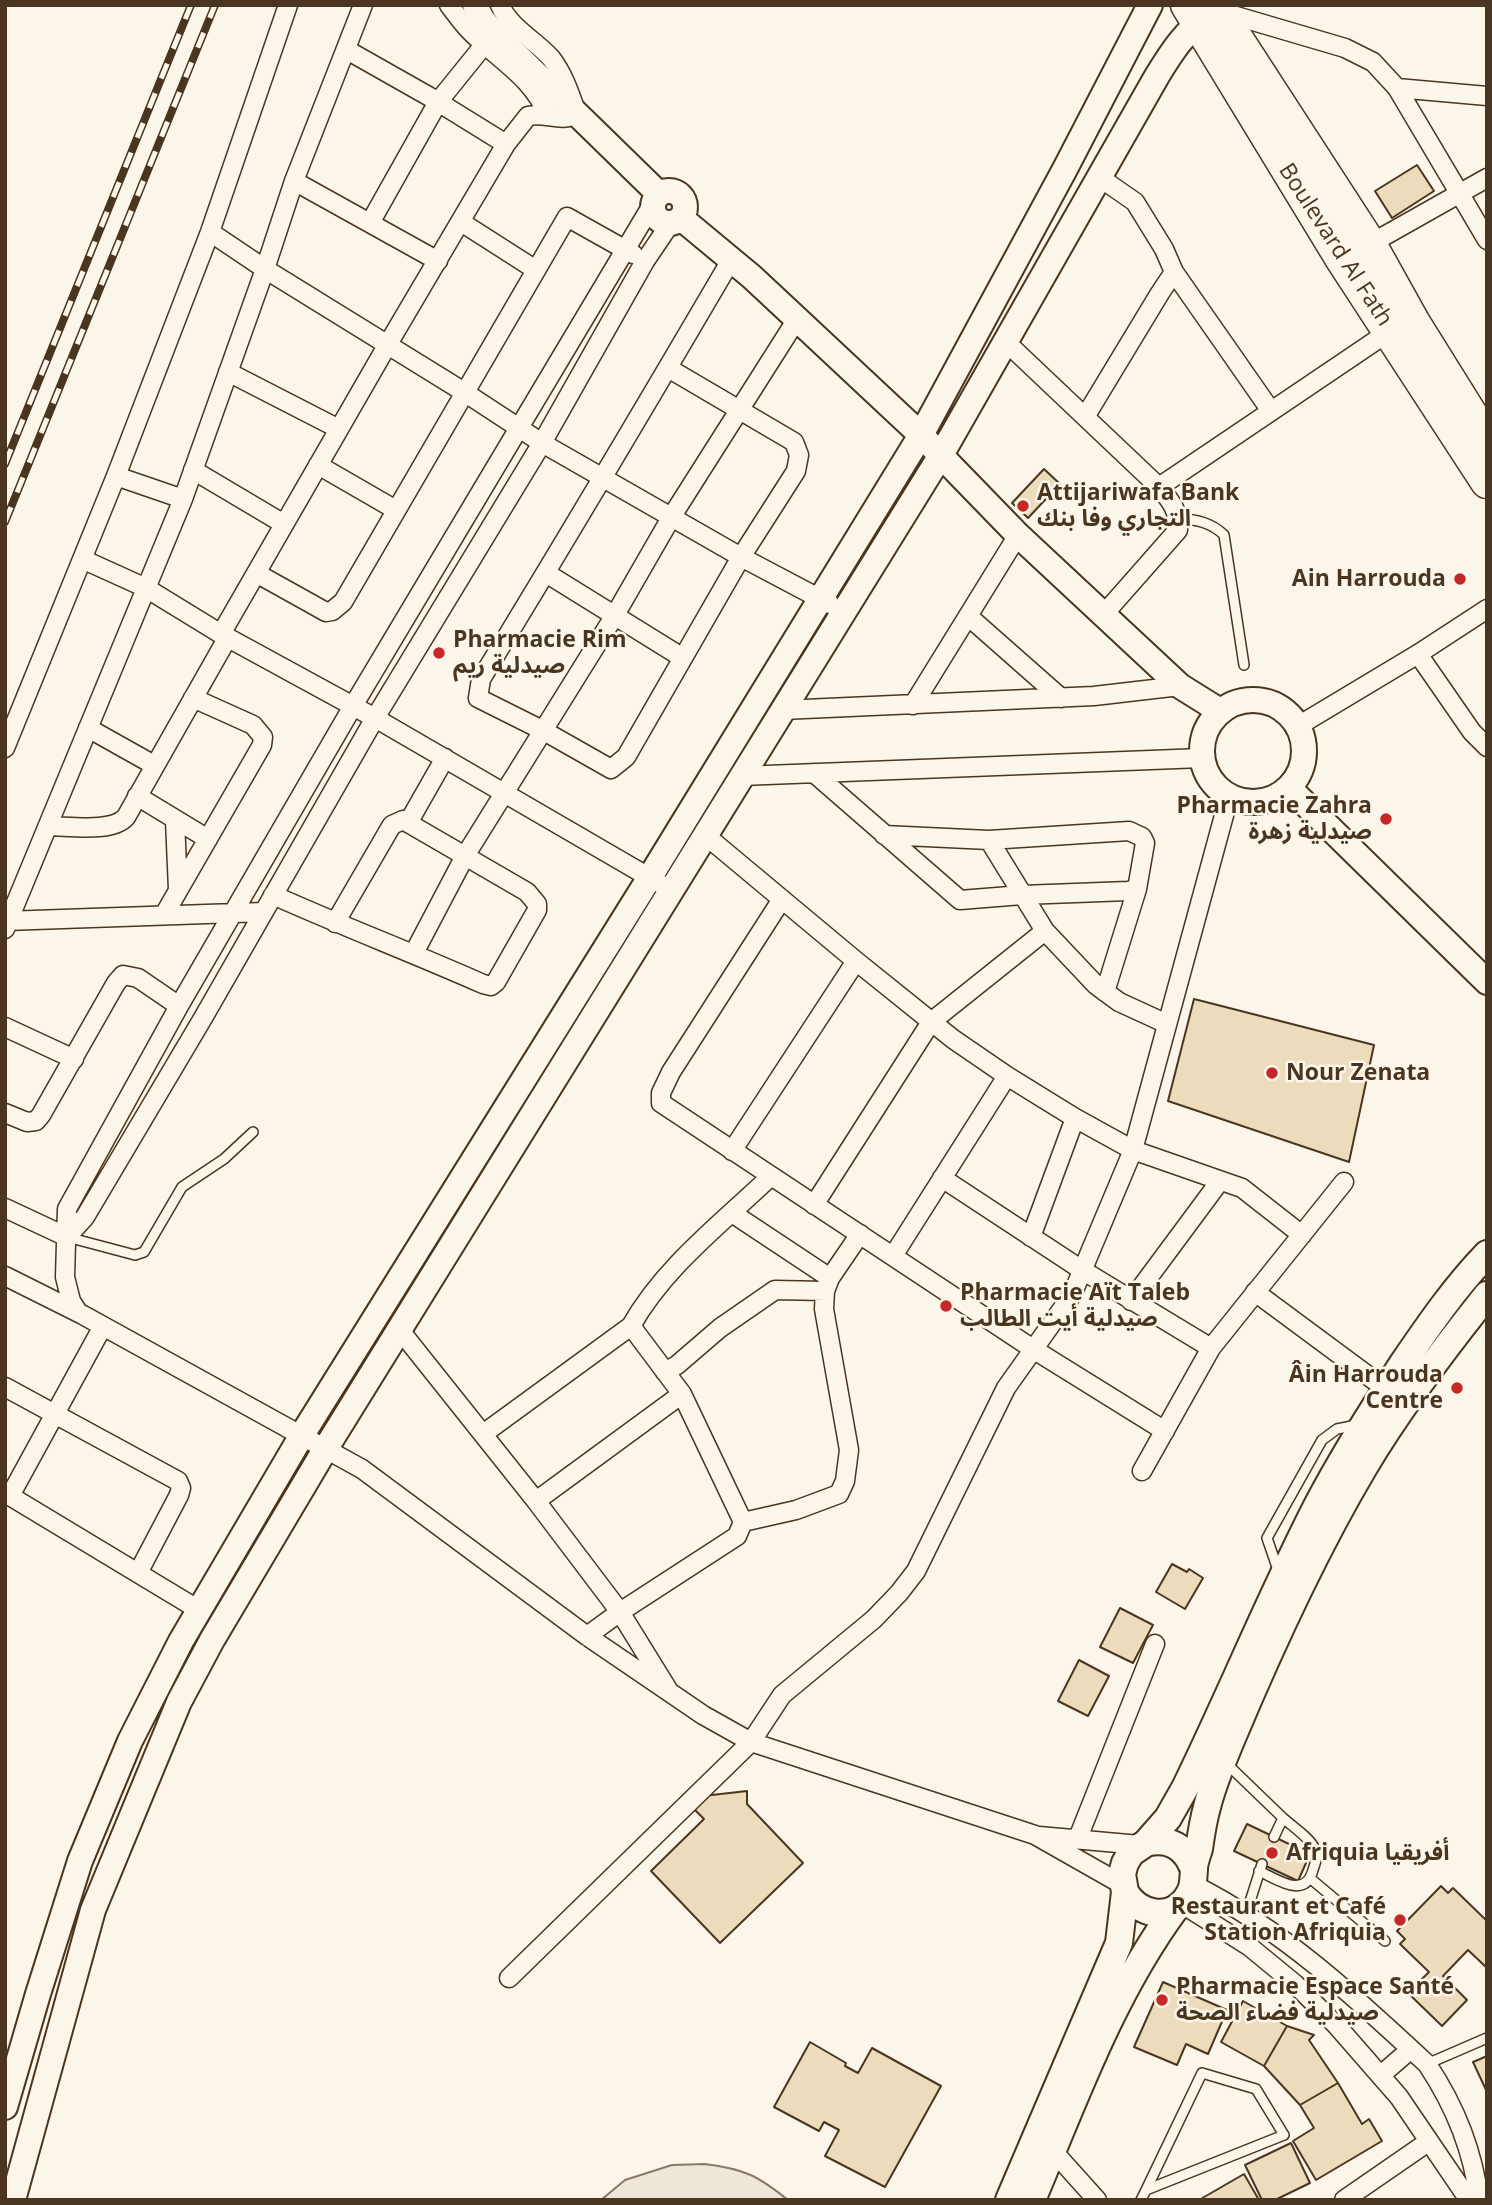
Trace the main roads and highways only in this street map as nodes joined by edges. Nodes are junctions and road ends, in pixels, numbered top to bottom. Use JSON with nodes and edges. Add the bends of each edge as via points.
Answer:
{"nodes":[{"id":1,"x":1204,"y":11,"type":"edge"},
{"id":2,"x":1487,"y":440,"type":"edge"},
{"id":3,"x":1487,"y":482,"type":"edge"},
{"id":4,"x":1487,"y":1254,"type":"edge"},
{"id":5,"x":1487,"y":1295,"type":"edge"},
{"id":6,"x":1143,"y":1844,"type":"junction"},
{"id":7,"x":1124,"y":1888,"type":"junction"},
{"id":8,"x":1186,"y":1892,"type":"junction"},
{"id":9,"x":1009,"y":2200,"type":"edge"},
{"id":10,"x":1032,"y":2200,"type":"edge"}],
"edges":[{"from":1,"to":2,"type":"highway","name":"Boulevard Al Fath","via":[[1370,244]]},
{"from":1,"to":3,"type":"highway","name":"Boulevard Al Fath","via":[[1341,258]]},
{"from":4,"to":6,"type":"main road","via":[[1428,1326],[1365,1423],[1281,1580],[1185,1788],[1168,1818]]},
{"from":5,"to":8,"type":"main road","via":[[1393,1422],[1338,1513],[1271,1645],[1223,1760]]},
{"from":6,"to":7,"type":"main road","via":[[1125,1863]]},
{"from":6,"to":8,"type":"main road","via":[[1161,1841],[1188,1855]]},
{"from":7,"to":8,"type":"main road","via":[[1142,1909],[1159,1913]]},
{"from":7,"to":9,"type":"main road","via":[[1115,1954]]},
{"from":8,"to":10,"type":"main road","via":[[1127,1985]]}]}
